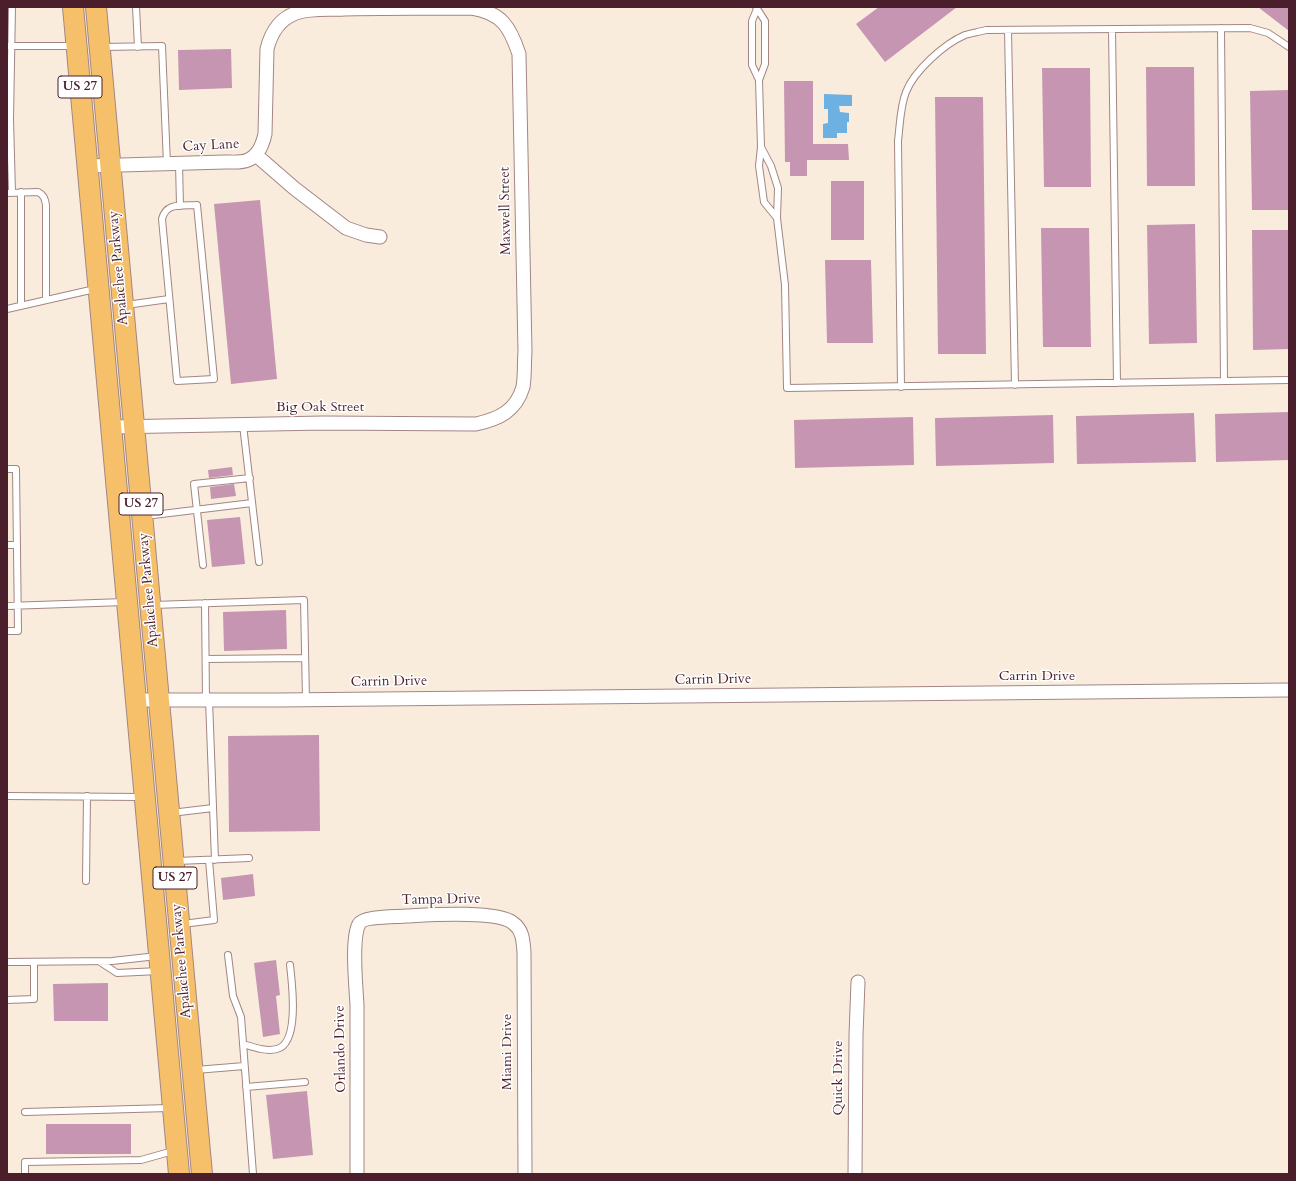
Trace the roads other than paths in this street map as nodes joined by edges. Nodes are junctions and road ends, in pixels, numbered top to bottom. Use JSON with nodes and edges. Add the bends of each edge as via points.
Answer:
{"nodes":[{"id":1,"x":12,"y":7,"type":"edge"},
{"id":2,"x":73,"y":7,"type":"edge"},
{"id":3,"x":96,"y":7,"type":"edge"},
{"id":4,"x":136,"y":7,"type":"edge"},
{"id":5,"x":756,"y":8,"type":"edge"},
{"id":6,"x":1221,"y":28,"type":"junction"},
{"id":7,"x":1112,"y":29,"type":"junction"},
{"id":8,"x":1008,"y":30,"type":"junction"},
{"id":9,"x":9,"y":46,"type":"edge"},
{"id":10,"x":76,"y":46,"type":"junction"},
{"id":11,"x":138,"y":46,"type":"junction"},
{"id":12,"x":99,"y":47,"type":"junction"},
{"id":13,"x":1289,"y":47,"type":"edge"},
{"id":14,"x":759,"y":80,"type":"junction"},
{"id":15,"x":760,"y":147,"type":"junction"},
{"id":16,"x":256,"y":154,"type":"junction"},
{"id":17,"x":173,"y":163,"type":"junction"},
{"id":18,"x":110,"y":165,"type":"junction"},
{"id":19,"x":87,"y":166,"type":"junction"},
{"id":20,"x":21,"y":192,"type":"junction"},
{"id":21,"x":10,"y":193,"type":"edge"},
{"id":22,"x":180,"y":206,"type":"junction"},
{"id":23,"x":776,"y":218,"type":"junction"},
{"id":24,"x":380,"y":237,"type":"dead end"},
{"id":25,"x":98,"y":288,"type":"junction"},
{"id":26,"x":170,"y":299,"type":"junction"},
{"id":27,"x":46,"y":300,"type":"junction"},
{"id":28,"x":123,"y":305,"type":"junction"},
{"id":29,"x":21,"y":306,"type":"junction"},
{"id":30,"x":7,"y":309,"type":"edge"},
{"id":31,"x":1289,"y":380,"type":"edge"},
{"id":32,"x":1224,"y":382,"type":"junction"},
{"id":33,"x":1117,"y":383,"type":"junction"},
{"id":34,"x":1015,"y":385,"type":"junction"},
{"id":35,"x":901,"y":387,"type":"junction"},
{"id":36,"x":519,"y":397,"type":"joint"},
{"id":37,"x":243,"y":425,"type":"junction"},
{"id":38,"x":111,"y":427,"type":"junction"},
{"id":39,"x":133,"y":427,"type":"junction"},
{"id":40,"x":7,"y":469,"type":"edge"},
{"id":41,"x":250,"y":478,"type":"junction"},
{"id":42,"x":252,"y":503,"type":"junction"},
{"id":43,"x":197,"y":509,"type":"junction"},
{"id":44,"x":142,"y":516,"type":"junction"},
{"id":45,"x":7,"y":545,"type":"edge"},
{"id":46,"x":17,"y":545,"type":"junction"},
{"id":47,"x":259,"y":562,"type":"dead end"},
{"id":48,"x":203,"y":565,"type":"dead end"},
{"id":49,"x":128,"y":602,"type":"junction"},
{"id":50,"x":205,"y":603,"type":"junction"},
{"id":51,"x":150,"y":605,"type":"junction"},
{"id":52,"x":7,"y":606,"type":"edge"},
{"id":53,"x":18,"y":606,"type":"junction"},
{"id":54,"x":7,"y":631,"type":"edge"},
{"id":55,"x":305,"y":658,"type":"junction"},
{"id":56,"x":206,"y":659,"type":"junction"},
{"id":57,"x":1289,"y":690,"type":"edge"},
{"id":58,"x":136,"y":700,"type":"junction"},
{"id":59,"x":208,"y":700,"type":"junction"},
{"id":60,"x":306,"y":700,"type":"junction"},
{"id":61,"x":160,"y":701,"type":"junction"},
{"id":62,"x":7,"y":796,"type":"edge"},
{"id":63,"x":87,"y":796,"type":"junction"},
{"id":64,"x":145,"y":797,"type":"junction"},
{"id":65,"x":213,"y":808,"type":"junction"},
{"id":66,"x":169,"y":813,"type":"junction"},
{"id":67,"x":249,"y":858,"type":"dead end"},
{"id":68,"x":212,"y":860,"type":"junction"},
{"id":69,"x":174,"y":861,"type":"junction"},
{"id":70,"x":86,"y":881,"type":"dead end"},
{"id":71,"x":179,"y":924,"type":"junction"},
{"id":72,"x":359,"y":924,"type":"joint"},
{"id":73,"x":520,"y":931,"type":"joint"},
{"id":74,"x":228,"y":954,"type":"dead end"},
{"id":75,"x":7,"y":962,"type":"edge"},
{"id":76,"x":34,"y":962,"type":"junction"},
{"id":77,"x":100,"y":962,"type":"junction"},
{"id":78,"x":160,"y":963,"type":"junction"},
{"id":79,"x":290,"y":964,"type":"dead end"},
{"id":80,"x":858,"y":982,"type":"dead end"},
{"id":81,"x":7,"y":1000,"type":"edge"},
{"id":82,"x":243,"y":1044,"type":"junction"},
{"id":83,"x":244,"y":1066,"type":"junction"},
{"id":84,"x":192,"y":1070,"type":"junction"},
{"id":85,"x":305,"y":1082,"type":"dead end"},
{"id":86,"x":246,"y":1087,"type":"junction"},
{"id":87,"x":173,"y":1108,"type":"junction"},
{"id":88,"x":25,"y":1112,"type":"dead end"},
{"id":89,"x":177,"y":1149,"type":"junction"},
{"id":90,"x":25,"y":1174,"type":"edge"},
{"id":91,"x":179,"y":1174,"type":"edge"},
{"id":92,"x":202,"y":1174,"type":"edge"},
{"id":93,"x":253,"y":1174,"type":"edge"},
{"id":94,"x":357,"y":1174,"type":"edge"},
{"id":95,"x":525,"y":1174,"type":"edge"},
{"id":96,"x":855,"y":1174,"type":"edge"}],
"edges":[{"from":1,"to":9,"type":"lane"},
{"from":2,"to":10,"type":"main road","name":"Apalachee Parkway","number":"US 27"},
{"from":3,"to":12,"type":"main road","name":"Apalachee Parkway","number":"US 27"},
{"from":4,"to":11,"type":"lane"},
{"from":5,"to":14,"type":"lane","via":[[752,21],[752,65]]},
{"from":5,"to":14,"type":"lane","via":[[765,21],[765,64]]},
{"from":6,"to":7,"type":"lane"},
{"from":6,"to":13,"type":"lane","via":[[1250,28],[1268,33]]},
{"from":6,"to":32,"type":"lane"},
{"from":7,"to":8,"type":"lane"},
{"from":7,"to":33,"type":"lane"},
{"from":8,"to":34,"type":"lane"},
{"from":8,"to":35,"type":"lane","via":[[986,30],[965,35],[927,62],[912,79],[906,93],[898,141]]},
{"from":9,"to":10,"type":"lane"},
{"from":9,"to":21,"type":"lane"},
{"from":10,"to":19,"type":"main road","name":"Apalachee Parkway","number":"US 27"},
{"from":11,"to":12,"type":"lane"},
{"from":11,"to":17,"type":"lane","via":[[162,46]]},
{"from":12,"to":18,"type":"main road","name":"Apalachee Parkway","number":"US 27"},
{"from":14,"to":15,"type":"lane"},
{"from":15,"to":23,"type":"lane","via":[[771,166],[778,188]]},
{"from":15,"to":23,"type":"lane","via":[[759,166],[764,202]]},
{"from":16,"to":17,"type":"street","name":"Cay Lane","via":[[248,160]]},
{"from":16,"to":24,"type":"street","name":"Cay Lane","via":[[294,188],[346,228]]},
{"from":16,"to":36,"type":"street","name":"Maxwell Street","via":[[265,134],[268,43],[277,26],[285,18],[307,10],[472,8],[485,10],[497,16],[514,40],[520,66],[525,352],[523,386]]},
{"from":17,"to":18,"type":"street","name":"Cay Lane"},
{"from":17,"to":22,"type":"lane"},
{"from":18,"to":19,"type":"street","name":"Cay Lane"},
{"from":18,"to":28,"type":"main road","name":"Apalachee Parkway","number":"US 27"},
{"from":19,"to":25,"type":"main road","name":"Apalachee Parkway","number":"US 27"},
{"from":20,"to":21,"type":"lane"},
{"from":20,"to":27,"type":"lane","via":[[38,192],[45,199]]},
{"from":20,"to":29,"type":"lane"},
{"from":22,"to":26,"type":"lane","via":[[169,207],[164,212],[162,220]]},
{"from":22,"to":26,"type":"lane","via":[[197,205],[214,378],[177,382]]},
{"from":23,"to":35,"type":"lane","via":[[785,285],[787,388]]},
{"from":25,"to":27,"type":"lane"},
{"from":25,"to":38,"type":"main road","name":"Apalachee Parkway","number":"US 27"},
{"from":26,"to":28,"type":"lane"},
{"from":27,"to":29,"type":"lane"},
{"from":28,"to":39,"type":"main road","name":"Apalachee Parkway","number":"US 27"},
{"from":29,"to":30,"type":"lane"},
{"from":31,"to":32,"type":"lane"},
{"from":32,"to":33,"type":"lane"},
{"from":33,"to":34,"type":"lane"},
{"from":34,"to":35,"type":"lane"},
{"from":36,"to":37,"type":"street","name":"Big Oak Street","via":[[511,409],[498,418],[476,424]]},
{"from":37,"to":39,"type":"street","name":"Big Oak Street"},
{"from":37,"to":41,"type":"lane"},
{"from":38,"to":39,"type":"street","name":"Big Oak Street"},
{"from":38,"to":49,"type":"main road","name":"Apalachee Parkway","number":"US 27"},
{"from":39,"to":44,"type":"main road","name":"Apalachee Parkway","number":"US 27"},
{"from":40,"to":46,"type":"lane","via":[[16,469]]},
{"from":41,"to":42,"type":"lane"},
{"from":41,"to":43,"type":"lane","via":[[194,484]]},
{"from":42,"to":43,"type":"lane"},
{"from":42,"to":47,"type":"lane"},
{"from":43,"to":44,"type":"lane"},
{"from":43,"to":48,"type":"lane"},
{"from":44,"to":51,"type":"main road","name":"Apalachee Parkway","number":"US 27"},
{"from":45,"to":46,"type":"lane"},
{"from":46,"to":53,"type":"lane"},
{"from":49,"to":53,"type":"lane"},
{"from":49,"to":58,"type":"main road","name":"Apalachee Parkway","number":"US 27"},
{"from":50,"to":51,"type":"lane"},
{"from":50,"to":55,"type":"lane","via":[[304,600]]},
{"from":50,"to":56,"type":"lane"},
{"from":51,"to":61,"type":"main road","name":"Apalachee Parkway","number":"US 27"},
{"from":52,"to":53,"type":"lane"},
{"from":53,"to":54,"type":"lane","via":[[18,631]]},
{"from":55,"to":56,"type":"lane"},
{"from":55,"to":60,"type":"lane"},
{"from":56,"to":59,"type":"lane"},
{"from":57,"to":60,"type":"street","name":"Carrin Drive"},
{"from":58,"to":61,"type":"street","name":"Carrin Drive"},
{"from":58,"to":64,"type":"main road","name":"Apalachee Parkway","number":"US 27"},
{"from":59,"to":60,"type":"street","name":"Carrin Drive"},
{"from":59,"to":61,"type":"street","name":"Carrin Drive"},
{"from":59,"to":65,"type":"lane"},
{"from":61,"to":66,"type":"main road","name":"Apalachee Parkway","number":"US 27"},
{"from":62,"to":63,"type":"lane"},
{"from":63,"to":64,"type":"lane"},
{"from":63,"to":70,"type":"lane"},
{"from":64,"to":78,"type":"main road","name":"Apalachee Parkway","number":"US 27"},
{"from":65,"to":66,"type":"lane"},
{"from":65,"to":68,"type":"lane"},
{"from":66,"to":69,"type":"main road","name":"Apalachee Parkway","number":"US 27"},
{"from":67,"to":68,"type":"lane"},
{"from":68,"to":69,"type":"lane"},
{"from":68,"to":71,"type":"lane","via":[[214,920]]},
{"from":69,"to":71,"type":"main road","name":"Apalachee Parkway","number":"US 27"},
{"from":71,"to":84,"type":"main road","name":"Apalachee Parkway","number":"US 27"},
{"from":72,"to":73,"type":"street","name":"Tampa Drive","via":[[370,918],[497,916],[514,923]]},
{"from":72,"to":94,"type":"street","name":"Orlando Drive","via":[[355,964]]},
{"from":73,"to":95,"type":"street","name":"Miami Drive","via":[[524,952]]},
{"from":74,"to":82,"type":"lane","via":[[233,996],[241,1017]]},
{"from":75,"to":76,"type":"lane"},
{"from":76,"to":77,"type":"lane"},
{"from":76,"to":81,"type":"lane","via":[[34,999]]},
{"from":77,"to":78,"type":"lane"},
{"from":77,"to":78,"type":"lane","via":[[117,974]]},
{"from":78,"to":87,"type":"main road","name":"Apalachee Parkway","number":"US 27"},
{"from":79,"to":82,"type":"lane","via":[[293,1010],[286,1042],[282,1047],[271,1050]]},
{"from":80,"to":96,"type":"street","name":"Quick Drive"},
{"from":82,"to":83,"type":"lane"},
{"from":83,"to":84,"type":"lane"},
{"from":83,"to":86,"type":"lane"},
{"from":84,"to":92,"type":"main road","name":"Apalachee Parkway","number":"US 27"},
{"from":85,"to":86,"type":"lane"},
{"from":86,"to":93,"type":"lane"},
{"from":87,"to":88,"type":"lane"},
{"from":87,"to":89,"type":"main road","name":"Apalachee Parkway","number":"US 27"},
{"from":89,"to":90,"type":"lane","via":[[141,1160],[25,1162]]},
{"from":89,"to":91,"type":"main road","name":"Apalachee Parkway","number":"US 27"}]}
